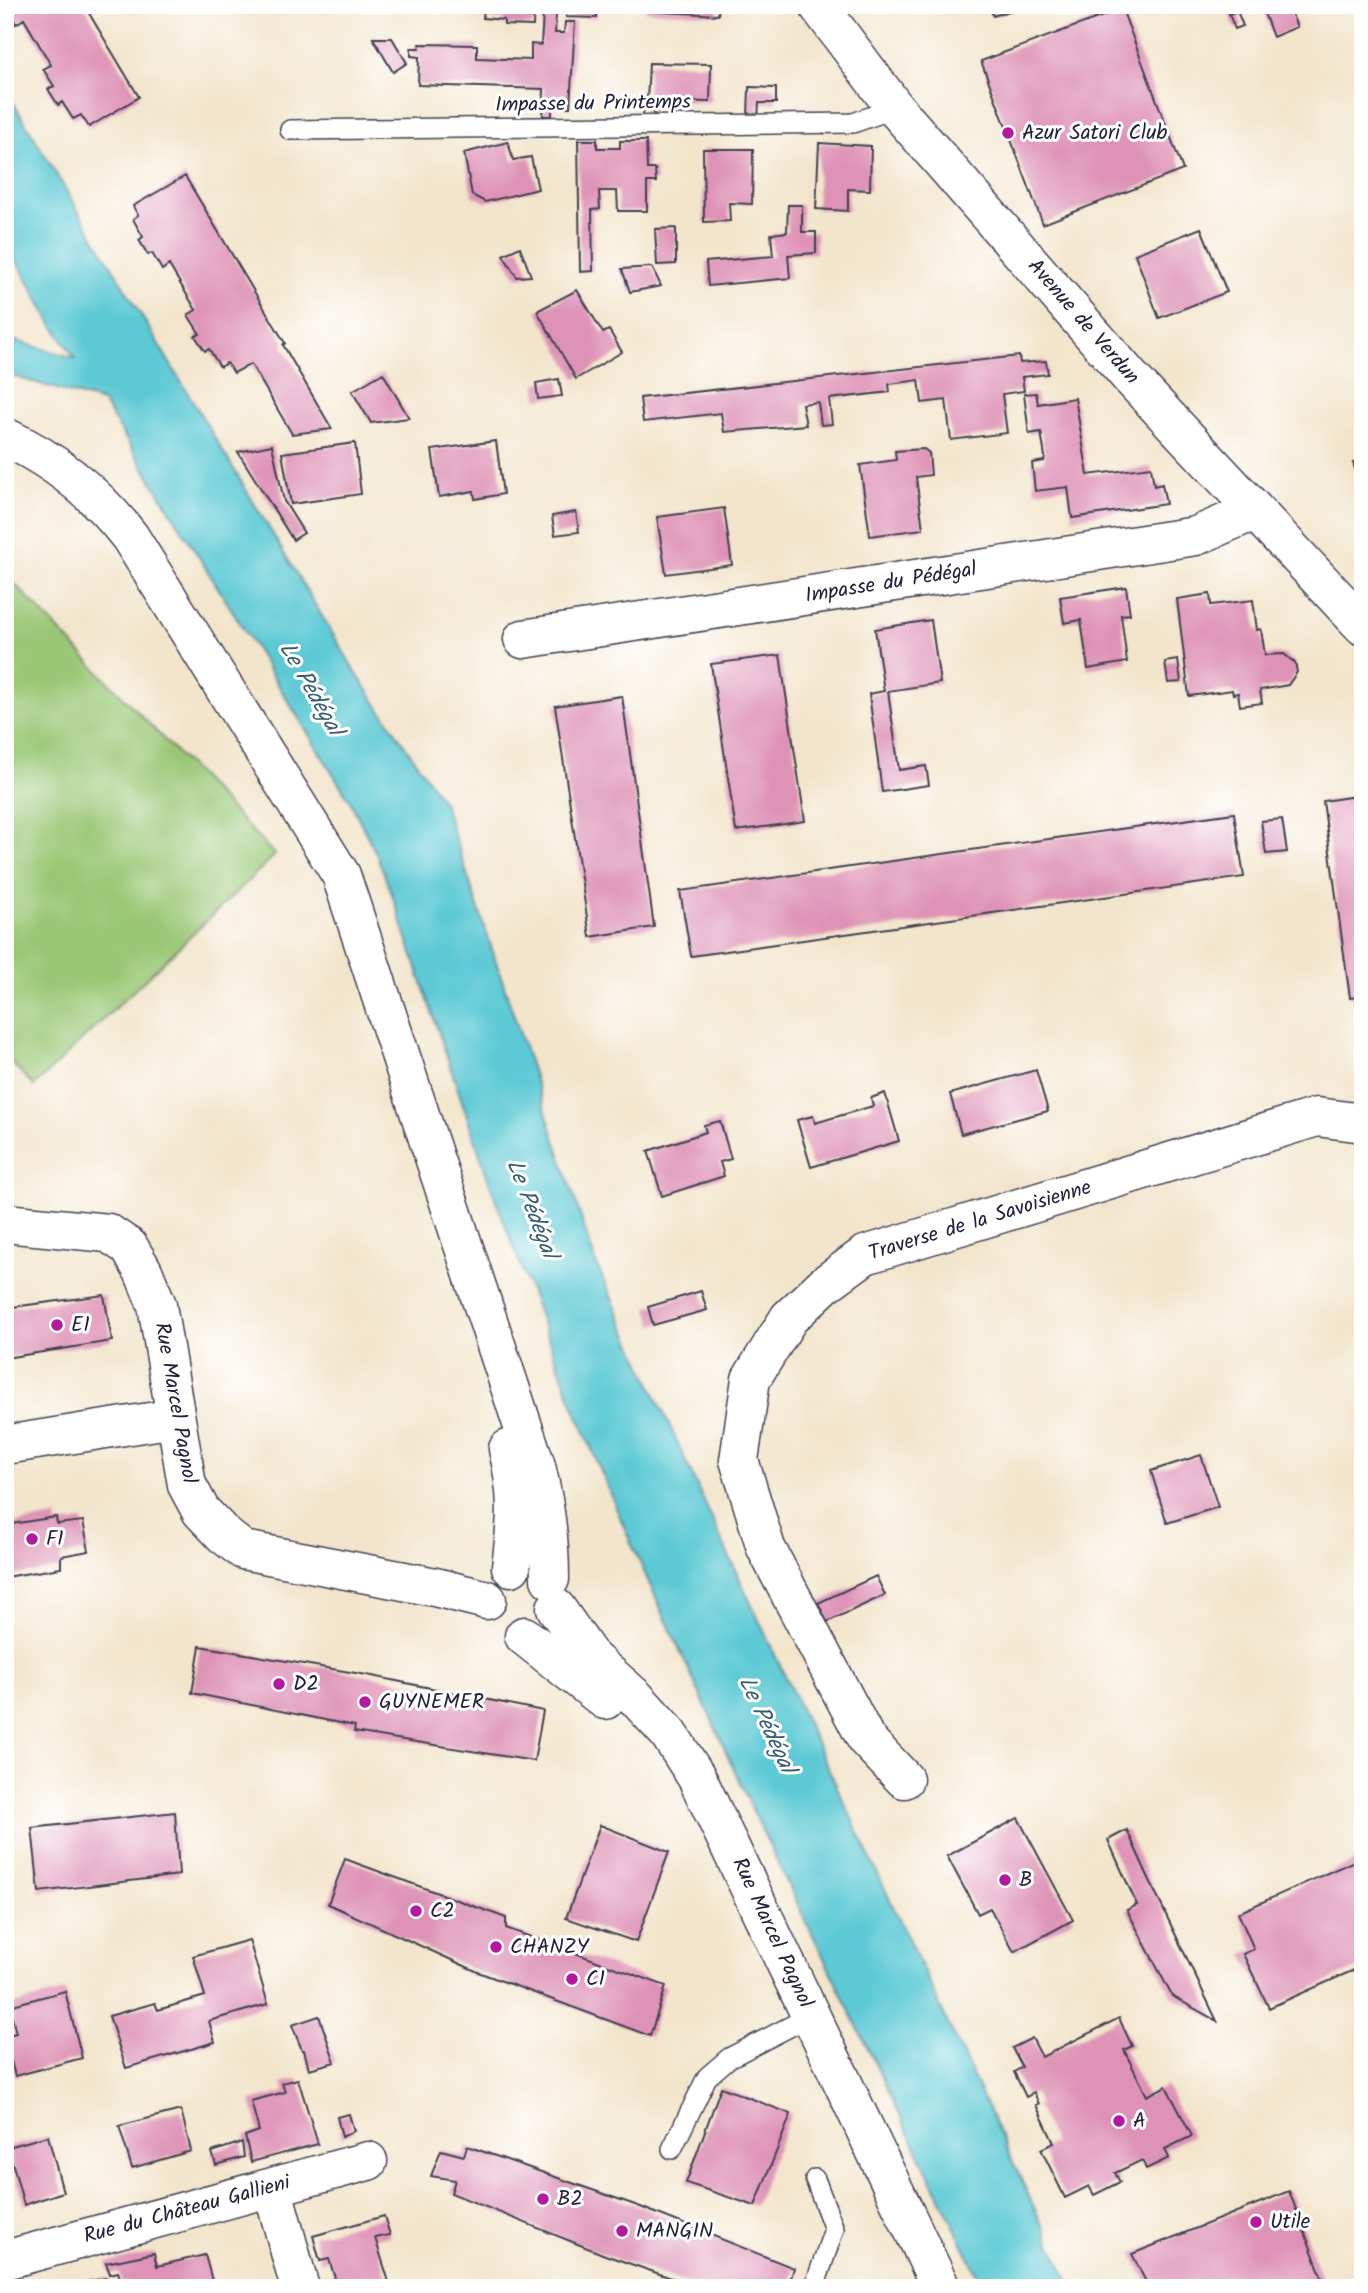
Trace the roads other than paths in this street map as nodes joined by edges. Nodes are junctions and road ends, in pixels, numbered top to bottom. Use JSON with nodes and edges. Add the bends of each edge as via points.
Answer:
{"nodes":[{"id":1,"x":818,"y":5,"type":"edge"},
{"id":2,"x":895,"y":108,"type":"junction"},
{"id":3,"x":290,"y":130,"type":"dead end"},
{"id":4,"x":5,"y":437,"type":"edge"},
{"id":5,"x":5,"y":462,"type":"edge"},
{"id":6,"x":1254,"y":511,"type":"junction"},
{"id":7,"x":1363,"y":625,"type":"edge"},
{"id":8,"x":523,"y":639,"type":"dead end"},
{"id":9,"x":1363,"y":1123,"type":"edge"},
{"id":10,"x":5,"y":1223,"type":"edge"},
{"id":11,"x":175,"y":1418,"type":"junction"},
{"id":12,"x":5,"y":1444,"type":"edge"},
{"id":13,"x":511,"y":1567,"type":"junction"},
{"id":14,"x":553,"y":1593,"type":"junction"},
{"id":15,"x":487,"y":1600,"type":"junction"},
{"id":16,"x":524,"y":1636,"type":"junction"},
{"id":17,"x":904,"y":1779,"type":"dead end"},
{"id":18,"x":793,"y":2025,"type":"junction"},
{"id":19,"x":672,"y":2149,"type":"dead end"},
{"id":20,"x":368,"y":2161,"type":"dead end"},
{"id":21,"x":815,"y":2179,"type":"dead end"},
{"id":22,"x":272,"y":2187,"type":"junction"},
{"id":23,"x":5,"y":2260,"type":"edge"},
{"id":24,"x":5,"y":2280,"type":"edge"},
{"id":25,"x":7,"y":2288,"type":"edge"},
{"id":26,"x":300,"y":2288,"type":"edge"},
{"id":27,"x":814,"y":2288,"type":"edge"},
{"id":28,"x":918,"y":2288,"type":"edge"},
{"id":29,"x":941,"y":2288,"type":"edge"}],
"edges":[{"from":1,"to":2,"type":"street","name":"Avenue de Verdun"},
{"from":2,"to":3,"type":"lane","name":"Impasse du Printemps","via":[[853,123]]},
{"from":2,"to":6,"type":"street","name":"Avenue de Verdun"},
{"from":4,"to":14,"type":"street","via":[[86,488],[130,537],[341,875],[536,1466]]},
{"from":5,"to":13,"type":"street","via":[[78,510],[119,556],[315,875],[341,935],[507,1443],[516,1485]]},
{"from":6,"to":7,"type":"street","name":"Avenue de Verdun"},
{"from":6,"to":8,"type":"street","name":"Impasse du Pédégal","via":[[1196,536]]},
{"from":9,"to":17,"type":"street","name":"Traverse de la Savoisienne","via":[[1317,1117],[865,1255],[789,1318],[751,1379],[739,1460],[765,1548],[866,1739]]},
{"from":10,"to":11,"type":"street","name":"Rue Marcel Pagnol","via":[[108,1233],[129,1247],[157,1305]]},
{"from":11,"to":12,"type":"street"},
{"from":11,"to":15,"type":"street","name":"Rue Marcel Pagnol","via":[[187,1485],[201,1511],[243,1550]]},
{"from":13,"to":14,"type":"street","via":[[532,1567]]},
{"from":13,"to":15,"type":"street","via":[[493,1580]]},
{"from":14,"to":16,"type":"street","via":[[545,1627]]},
{"from":14,"to":29,"type":"street","name":"Rue Marcel Pagnol","via":[[591,1658],[669,1734],[697,1778]]},
{"from":15,"to":16,"type":"street","via":[[488,1612],[502,1630]]},
{"from":16,"to":18,"type":"street","name":"Rue Marcel Pagnol","via":[[615,1709],[678,1786]]},
{"from":18,"to":19,"type":"lane","via":[[729,2058],[708,2077]]},
{"from":18,"to":28,"type":"street","name":"Rue Marcel Pagnol"},
{"from":20,"to":22,"type":"street","name":"Rue du Château Gallieni"},
{"from":21,"to":27,"type":"lane","via":[[834,2229]]},
{"from":22,"to":23,"type":"street","name":"Rue du Château Gallieni"},
{"from":22,"to":26,"type":"street"},
{"from":24,"to":25,"type":"street"}]}
